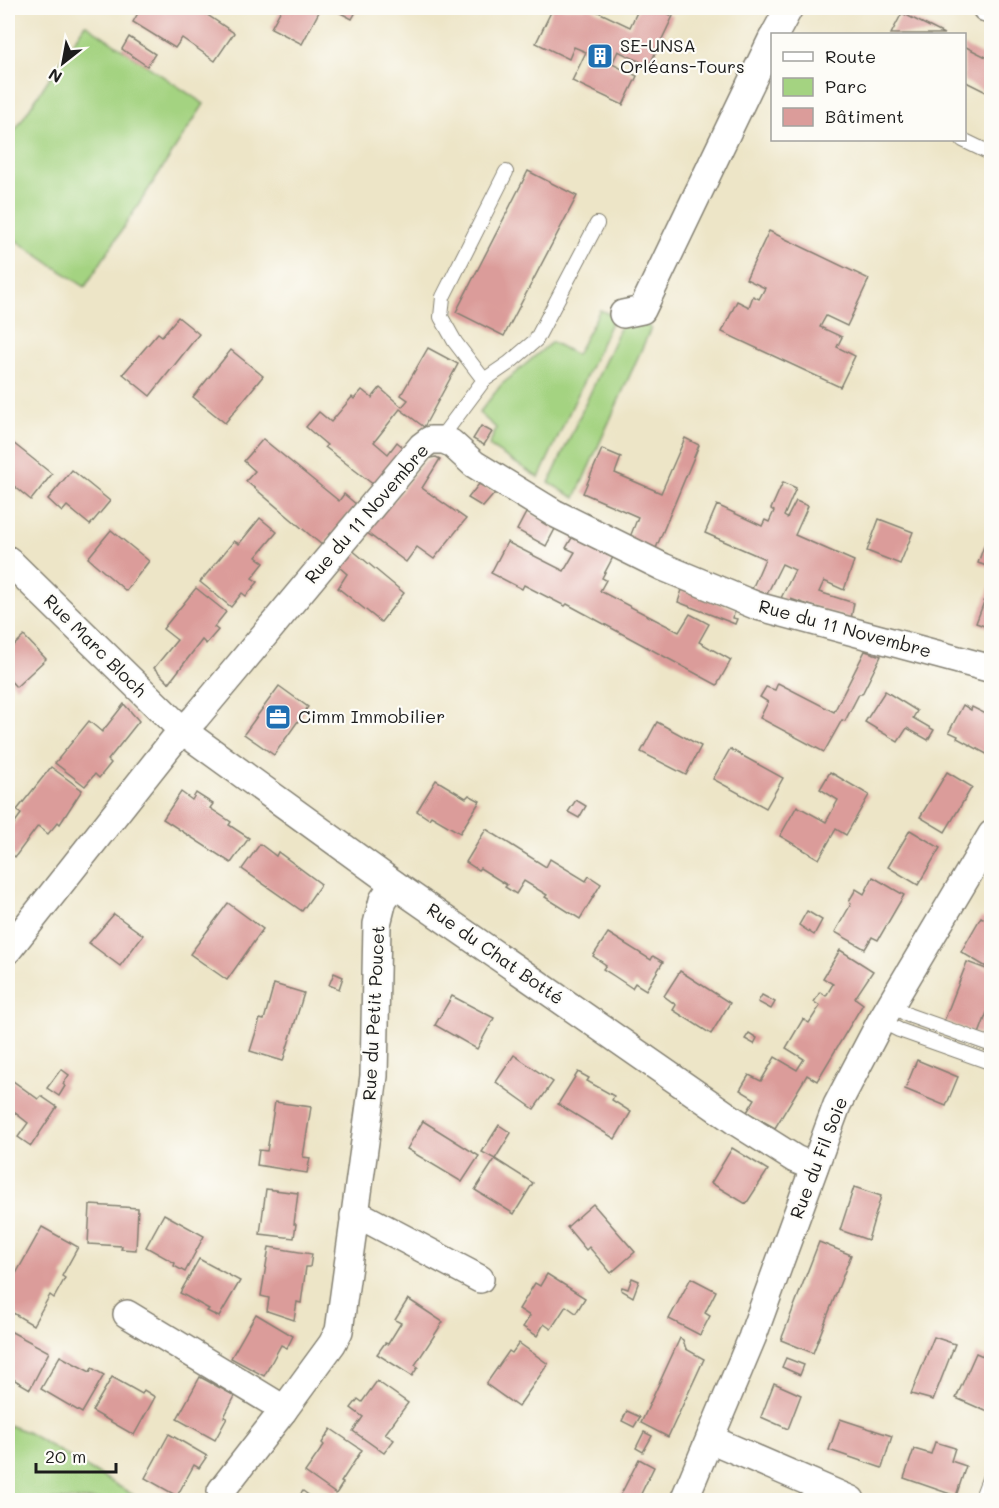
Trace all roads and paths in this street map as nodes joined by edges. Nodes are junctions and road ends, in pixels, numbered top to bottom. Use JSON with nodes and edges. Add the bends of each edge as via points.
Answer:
{"nodes":[{"id":1,"x":789,"y":8,"type":"edge"},
{"id":2,"x":986,"y":8,"type":"edge"},
{"id":3,"x":992,"y":10,"type":"edge"},
{"id":4,"x":776,"y":33,"type":"edge"},
{"id":5,"x":771,"y":42,"type":"edge"},
{"id":6,"x":965,"y":141,"type":"edge"},
{"id":7,"x":992,"y":154,"type":"edge"},
{"id":8,"x":506,"y":172,"type":"dead end"},
{"id":9,"x":597,"y":224,"type":"dead end"},
{"id":10,"x":623,"y":314,"type":"dead end"},
{"id":11,"x":484,"y":380,"type":"junction"},
{"id":12,"x":440,"y":439,"type":"junction"},
{"id":13,"x":8,"y":560,"type":"edge"},
{"id":14,"x":992,"y":669,"type":"edge"},
{"id":15,"x":183,"y":731,"type":"junction"},
{"id":16,"x":992,"y":834,"type":"edge"},
{"id":17,"x":394,"y":884,"type":"junction"},
{"id":18,"x":8,"y":950,"type":"edge"},
{"id":19,"x":886,"y":1013,"type":"junction"},
{"id":20,"x":992,"y":1045,"type":"edge"},
{"id":21,"x":992,"y":1063,"type":"edge"},
{"id":22,"x":814,"y":1167,"type":"junction"},
{"id":23,"x":354,"y":1216,"type":"junction"},
{"id":24,"x":480,"y":1279,"type":"dead end"},
{"id":25,"x":127,"y":1314,"type":"dead end"},
{"id":26,"x":283,"y":1411,"type":"junction"},
{"id":27,"x":710,"y":1439,"type":"junction"},
{"id":28,"x":992,"y":1471,"type":"edge"},
{"id":29,"x":221,"y":1491,"type":"dead end"},
{"id":30,"x":684,"y":1500,"type":"edge"},
{"id":31,"x":851,"y":1500,"type":"edge"},
{"id":32,"x":981,"y":1500,"type":"edge"}],
"edges":[{"from":1,"to":4,"type":"street"},
{"from":2,"to":3,"type":"street"},
{"from":5,"to":10,"type":"street","via":[[642,310]]},
{"from":6,"to":7,"type":"lane"},
{"from":8,"to":11,"type":"lane","via":[[443,297],[441,317]]},
{"from":9,"to":11,"type":"lane","via":[[536,339]]},
{"from":11,"to":12,"type":"lane"},
{"from":12,"to":14,"type":"street","name":"Rue du 11 Novembre","via":[[555,513],[663,567],[757,606]]},
{"from":12,"to":15,"type":"street","name":"Rue du 11 Novembre","via":[[422,446]]},
{"from":13,"to":15,"type":"street","name":"Rue Marc Bloch"},
{"from":15,"to":17,"type":"street","name":"Rue du Chat Botté"},
{"from":15,"to":18,"type":"street","name":"Rue du 11 Novembre"},
{"from":16,"to":19,"type":"street","name":"Rue du Fil Soie"},
{"from":17,"to":22,"type":"street","name":"Rue du Chat Botté","via":[[735,1121],[795,1160]]},
{"from":17,"to":23,"type":"street","name":"Rue du Petit Poucet","via":[[383,900],[377,924],[374,1076]]},
{"from":19,"to":20,"type":"lane","via":[[908,1015]]},
{"from":19,"to":21,"type":"lane","via":[[899,1030]]},
{"from":19,"to":22,"type":"street","name":"Rue du Fil Soie","via":[[837,1105]]},
{"from":22,"to":27,"type":"street","name":"Rue du Fil Soie","via":[[786,1250]]},
{"from":23,"to":24,"type":"street","via":[[365,1218]]},
{"from":23,"to":26,"type":"street","name":"Rue du Petit Poucet","via":[[339,1330]]},
{"from":25,"to":26,"type":"street"},
{"from":26,"to":29,"type":"street","name":"Rue du Petit Poucet"},
{"from":27,"to":30,"type":"street","name":"Rue du Fil Soie"},
{"from":27,"to":31,"type":"street"},
{"from":28,"to":32,"type":"lane"}]}
